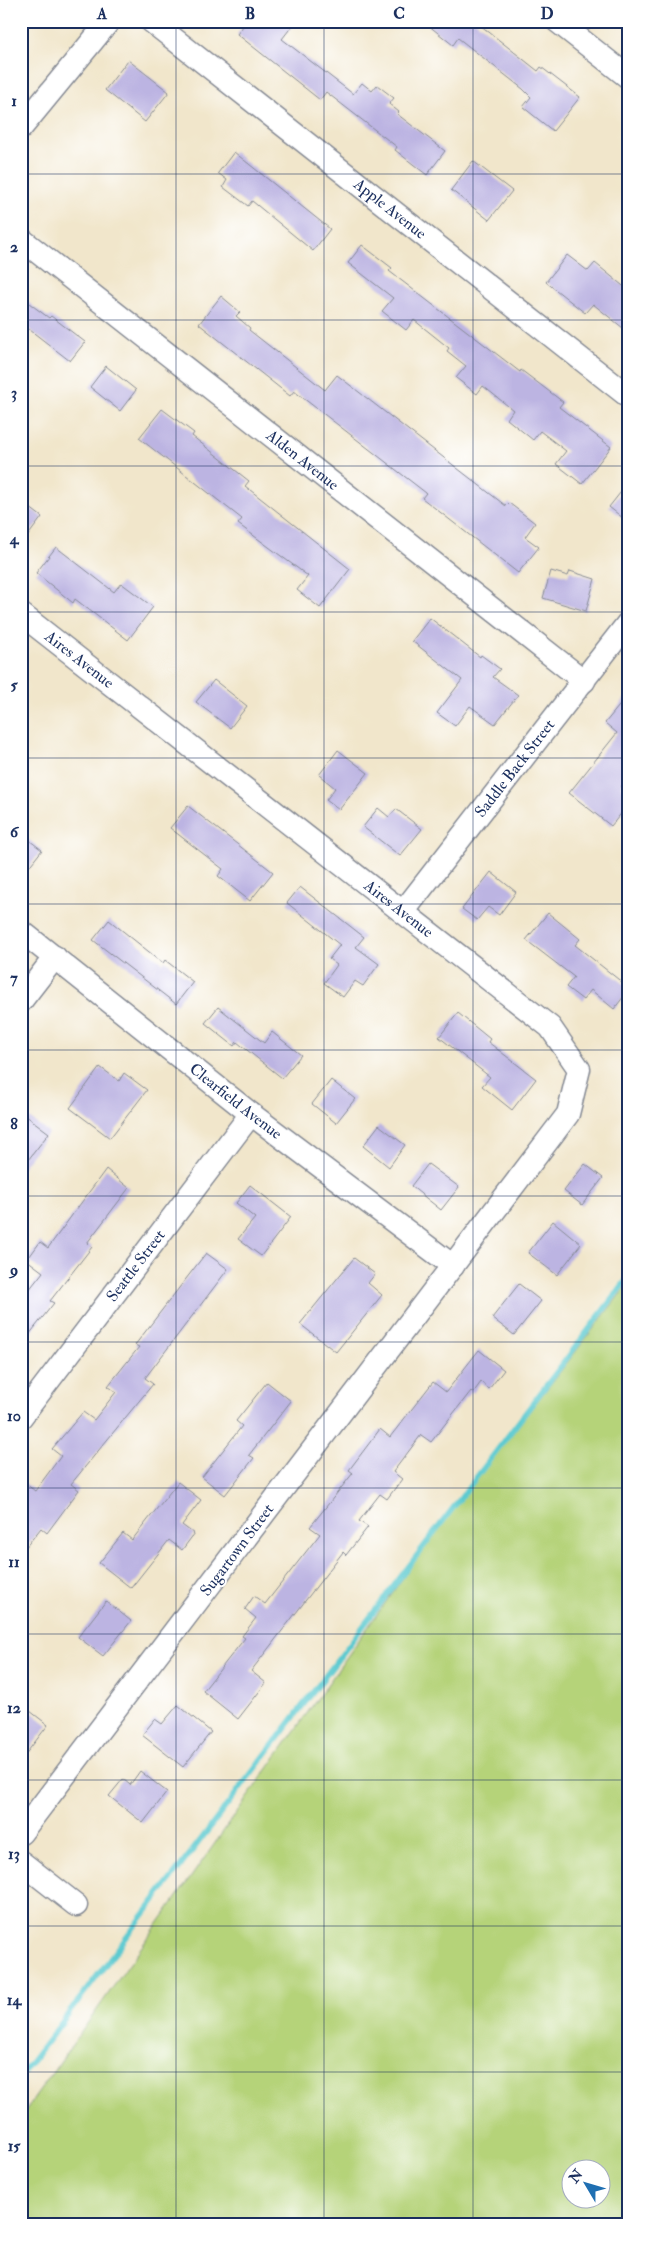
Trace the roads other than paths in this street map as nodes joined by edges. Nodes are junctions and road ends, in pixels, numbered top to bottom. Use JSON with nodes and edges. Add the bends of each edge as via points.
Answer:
{"nodes":[{"id":1,"x":109,"y":21,"type":"edge"},
{"id":2,"x":151,"y":21,"type":"edge"},
{"id":3,"x":558,"y":21,"type":"edge"},
{"id":4,"x":628,"y":77,"type":"edge"},
{"id":5,"x":21,"y":128,"type":"edge"},
{"id":6,"x":21,"y":239,"type":"edge"},
{"id":7,"x":628,"y":396,"type":"edge"},
{"id":8,"x":21,"y":614,"type":"edge"},
{"id":9,"x":628,"y":623,"type":"edge"},
{"id":10,"x":584,"y":681,"type":"junction"},
{"id":11,"x":403,"y":912,"type":"junction"},
{"id":12,"x":21,"y":931,"type":"edge"},
{"id":13,"x":55,"y":957,"type":"junction"},
{"id":14,"x":21,"y":1001,"type":"edge"},
{"id":15,"x":251,"y":1114,"type":"junction"},
{"id":16,"x":453,"y":1266,"type":"junction"},
{"id":17,"x":21,"y":1417,"type":"edge"},
{"id":18,"x":21,"y":1833,"type":"edge"},
{"id":19,"x":21,"y":1862,"type":"edge"},
{"id":20,"x":76,"y":1905,"type":"dead end"}],
"edges":[{"from":1,"to":5,"type":"street"},
{"from":2,"to":7,"type":"street","name":"Apple Avenue"},
{"from":3,"to":4,"type":"street"},
{"from":6,"to":10,"type":"street","name":"Alden Avenue"},
{"from":8,"to":11,"type":"street","name":"Aires Avenue"},
{"from":9,"to":10,"type":"street","name":"Saddle Back Street"},
{"from":10,"to":11,"type":"street","name":"Saddle Back Street"},
{"from":11,"to":16,"type":"street","name":"Aires Avenue","via":[[550,1027],[579,1069],[568,1114]]},
{"from":12,"to":13,"type":"street","name":"Clearfield Avenue"},
{"from":13,"to":14,"type":"street"},
{"from":13,"to":15,"type":"street","name":"Clearfield Avenue"},
{"from":15,"to":16,"type":"street","name":"Clearfield Avenue"},
{"from":15,"to":17,"type":"street","name":"Seattle Street"},
{"from":16,"to":18,"type":"street","name":"Sugartown Street"},
{"from":19,"to":20,"type":"street"}]}
